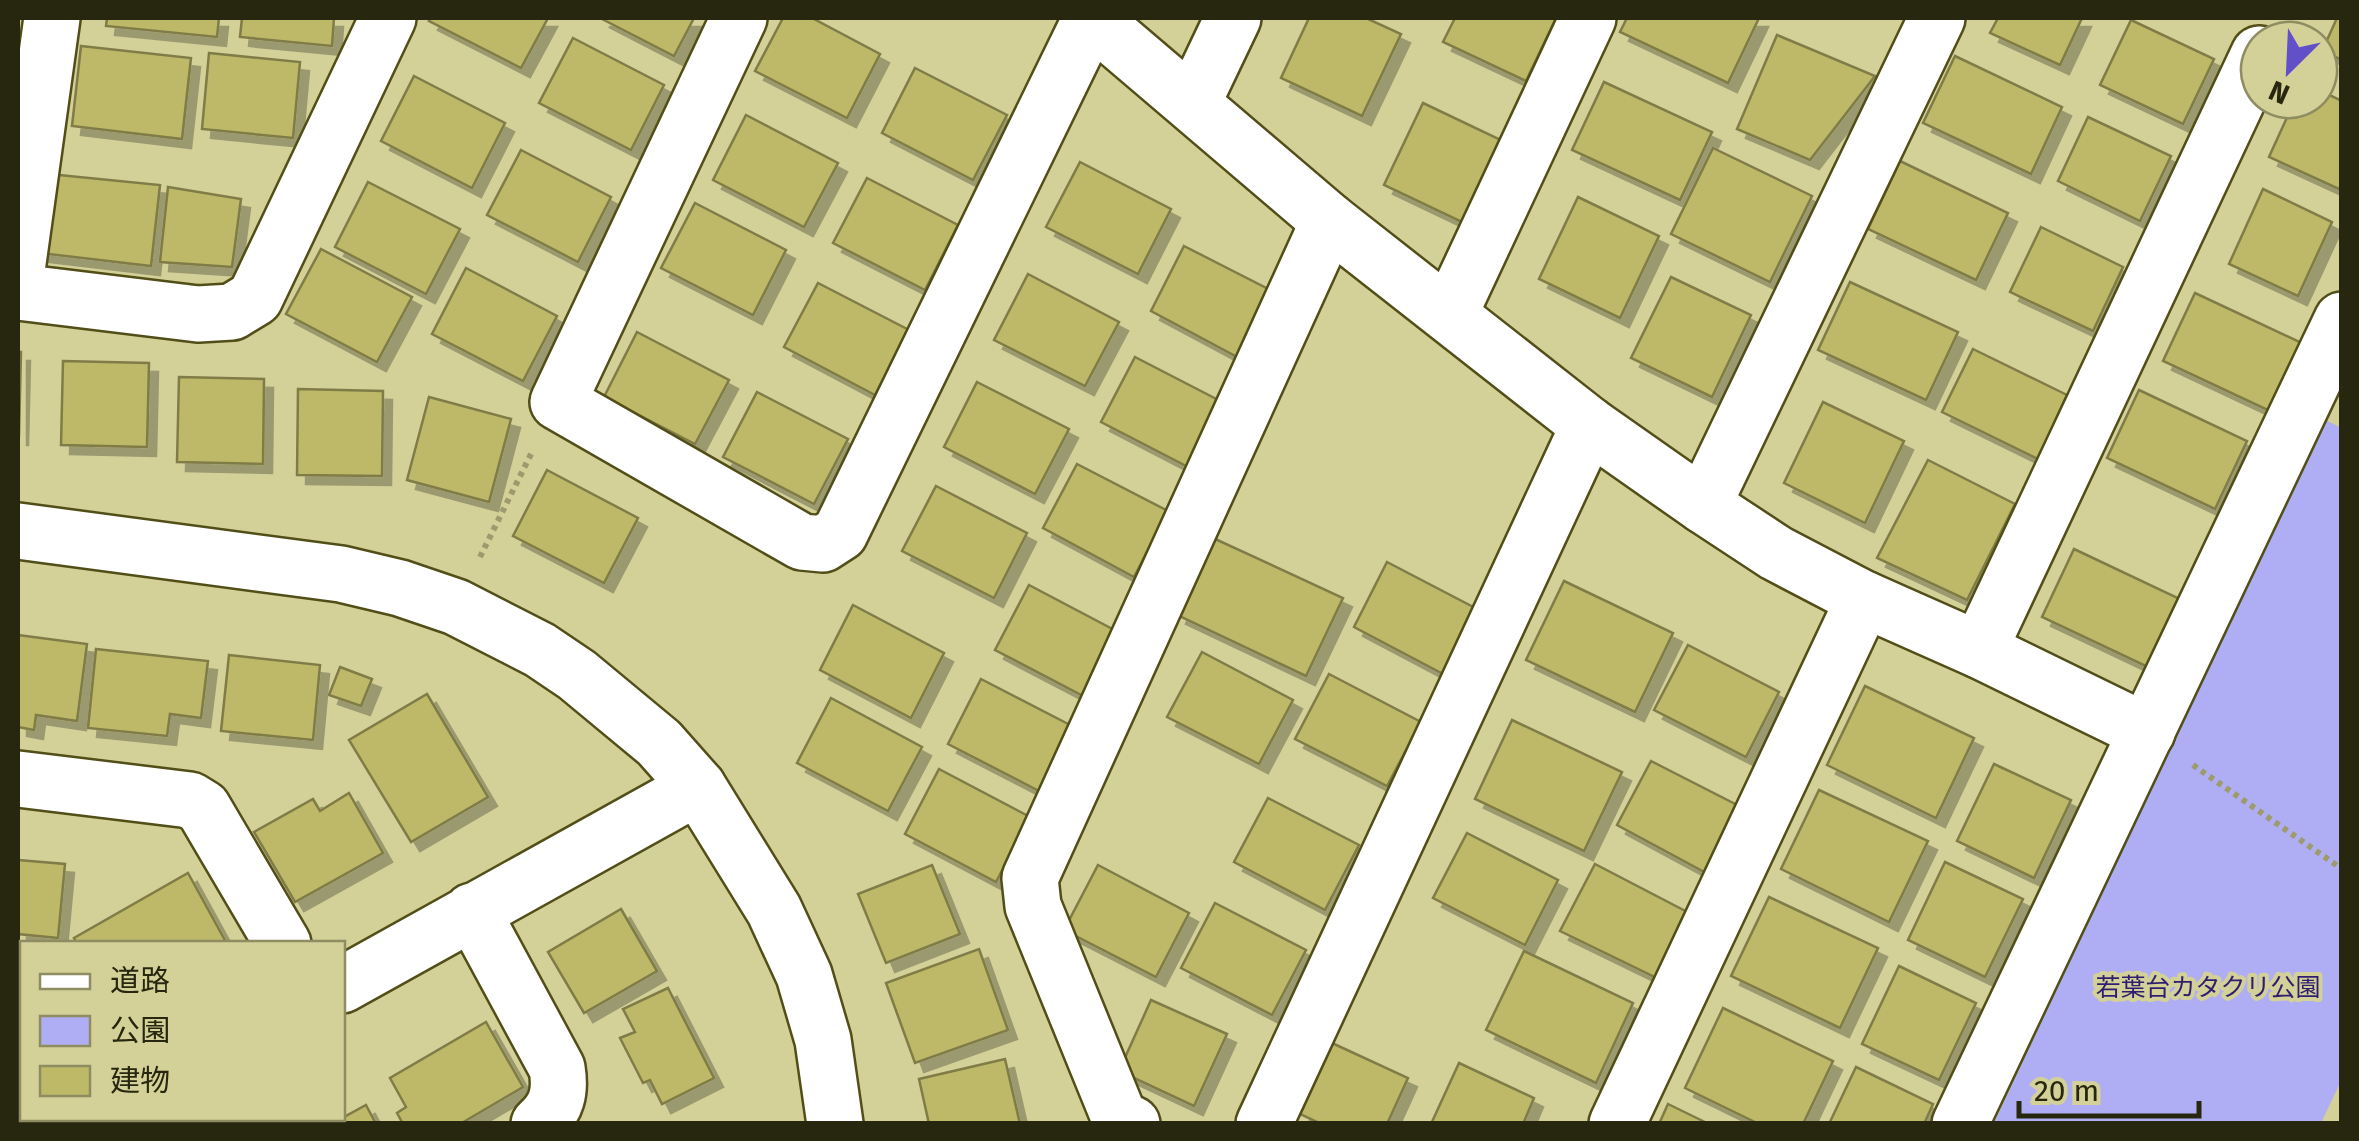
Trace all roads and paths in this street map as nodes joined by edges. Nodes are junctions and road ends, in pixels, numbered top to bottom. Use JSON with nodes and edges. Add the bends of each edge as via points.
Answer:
{"nodes":[{"id":1,"x":52,"y":18,"type":"edge"},
{"id":2,"x":388,"y":18,"type":"edge"},
{"id":3,"x":740,"y":18,"type":"edge"},
{"id":4,"x":1091,"y":18,"type":"edge"},
{"id":5,"x":1233,"y":18,"type":"edge"},
{"id":6,"x":1588,"y":18,"type":"edge"},
{"id":7,"x":1937,"y":18,"type":"edge"},
{"id":8,"x":2239,"y":97,"type":"edge"},
{"id":9,"x":1193,"y":102,"type":"junction"},
{"id":10,"x":1329,"y":220,"type":"junction"},
{"id":11,"x":18,"y":262,"type":"edge"},
{"id":12,"x":18,"y":292,"type":"edge"},
{"id":13,"x":1450,"y":313,"type":"junction"},
{"id":14,"x":2342,"y":320,"type":"edge"},
{"id":15,"x":558,"y":402,"type":"junction"},
{"id":16,"x":1589,"y":425,"type":"junction"},
{"id":17,"x":1704,"y":506,"type":"junction"},
{"id":18,"x":18,"y":532,"type":"edge"},
{"id":19,"x":1864,"y":599,"type":"junction"},
{"id":20,"x":456,"y":607,"type":"junction"},
{"id":21,"x":1979,"y":650,"type":"junction"},
{"id":22,"x":2147,"y":732,"type":"junction"},
{"id":23,"x":18,"y":779,"type":"edge"},
{"id":24,"x":698,"y":787,"type":"junction"},
{"id":25,"x":2342,"y":869,"type":"edge"},
{"id":26,"x":472,"y":911,"type":"junction"},
{"id":27,"x":281,"y":941,"type":"edge"},
{"id":28,"x":345,"y":983,"type":"edge"},
{"id":29,"x":538,"y":1124,"type":"edge"},
{"id":30,"x":835,"y":1124,"type":"edge"},
{"id":31,"x":1132,"y":1124,"type":"edge"},
{"id":32,"x":1264,"y":1124,"type":"edge"},
{"id":33,"x":1617,"y":1124,"type":"edge"},
{"id":34,"x":1960,"y":1124,"type":"edge"}],
"edges":[{"from":1,"to":11,"type":"street"},
{"from":2,"to":12,"type":"street","via":[[255,298],[232,312],[198,314]]},
{"from":3,"to":15,"type":"street"},
{"from":4,"to":9,"type":"street"},
{"from":4,"to":15,"type":"street","via":[[840,533],[823,544],[802,542]]},
{"from":5,"to":9,"type":"street"},
{"from":6,"to":13,"type":"street"},
{"from":7,"to":17,"type":"street"},
{"from":8,"to":21,"type":"street"},
{"from":9,"to":10,"type":"street"},
{"from":10,"to":13,"type":"street"},
{"from":10,"to":31,"type":"street","via":[[1030,878],[1033,906],[1121,1122]]},
{"from":13,"to":16,"type":"street"},
{"from":14,"to":22,"type":"street"},
{"from":15,"to":20,"type":"path"},
{"from":16,"to":17,"type":"street"},
{"from":16,"to":32,"type":"street"},
{"from":17,"to":19,"type":"street"},
{"from":18,"to":20,"type":"street","via":[[341,574]]},
{"from":19,"to":21,"type":"street"},
{"from":19,"to":33,"type":"street"},
{"from":20,"to":24,"type":"street","via":[[576,675],[659,743]]},
{"from":21,"to":22,"type":"street"},
{"from":22,"to":25,"type":"path"},
{"from":22,"to":34,"type":"street"},
{"from":23,"to":27,"type":"street","via":[[190,800],[212,820]]},
{"from":24,"to":26,"type":"street"},
{"from":24,"to":30,"type":"street","via":[[774,910],[804,975],[824,1040]]},
{"from":26,"to":28,"type":"street"},
{"from":26,"to":29,"type":"street","via":[[558,1068],[556,1104]]}]}
